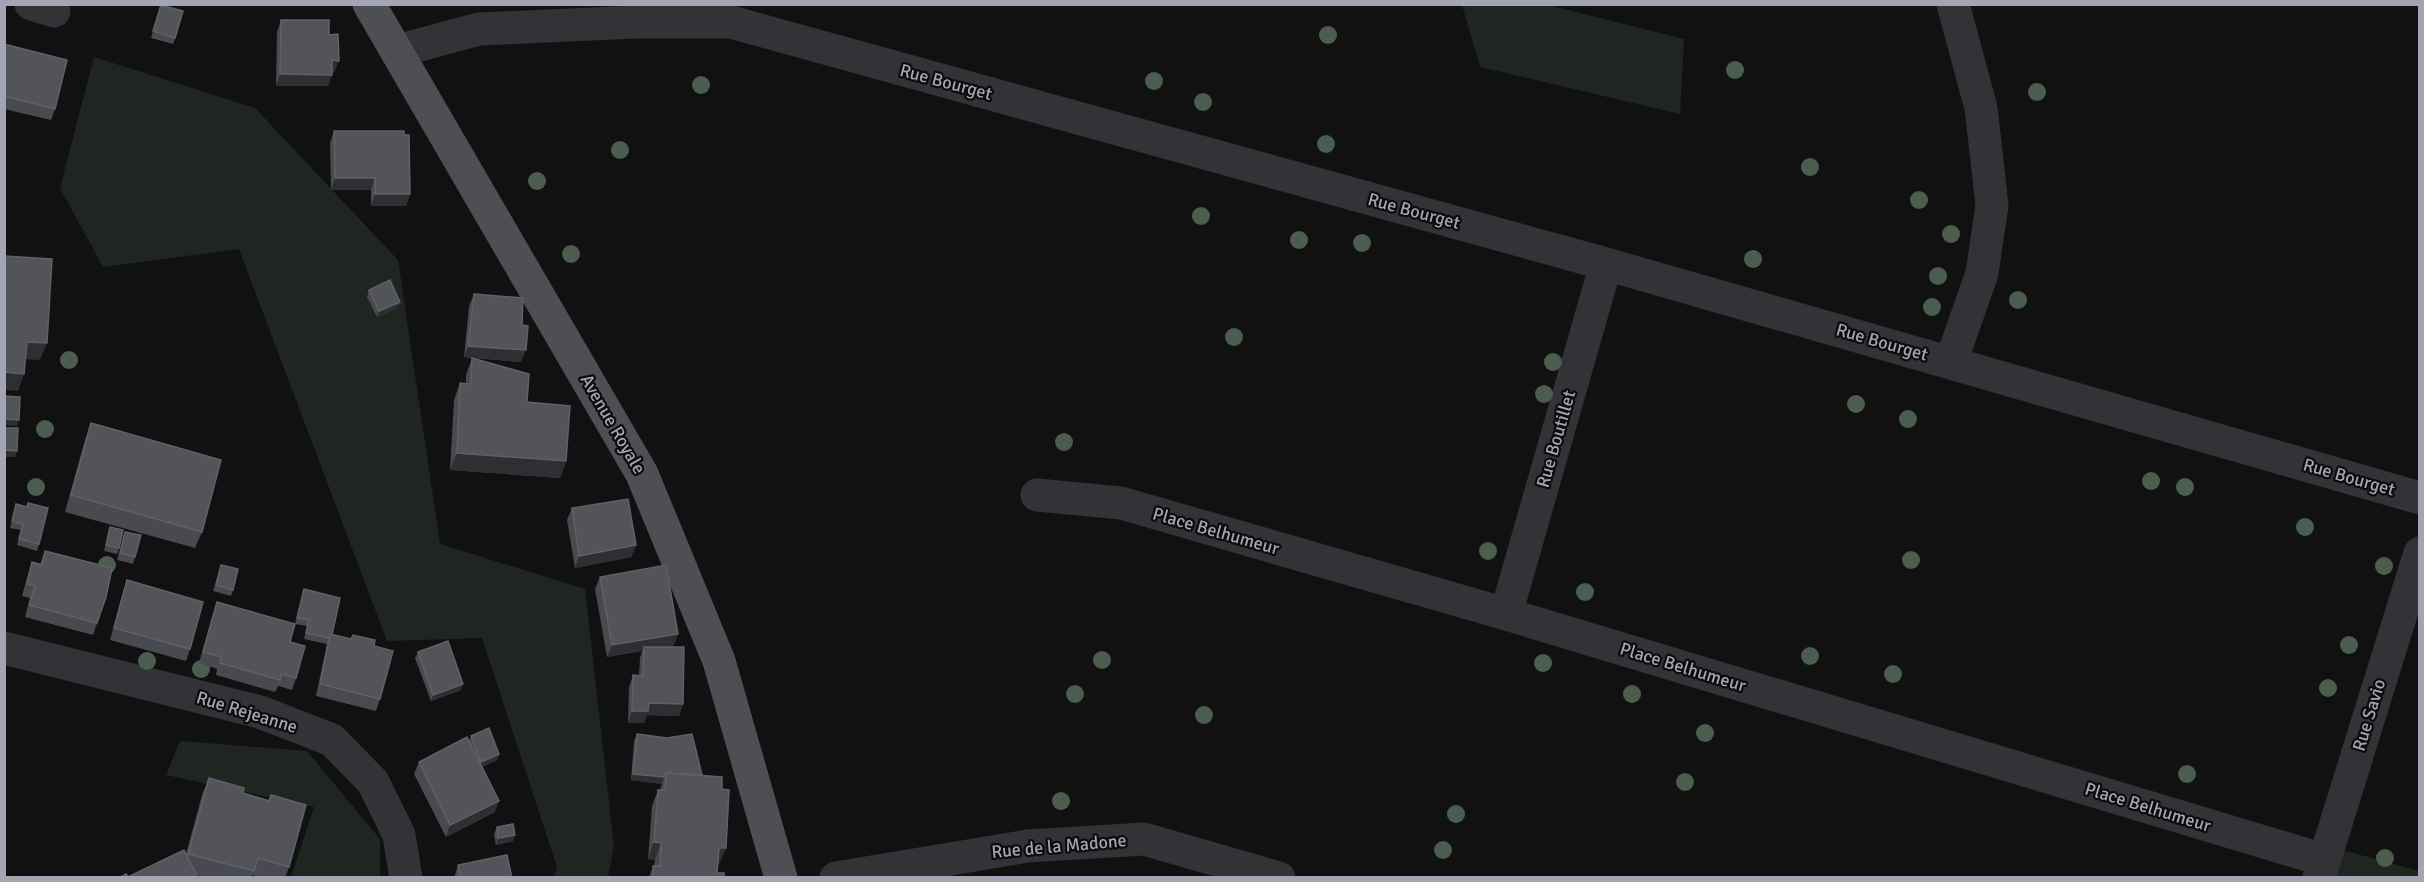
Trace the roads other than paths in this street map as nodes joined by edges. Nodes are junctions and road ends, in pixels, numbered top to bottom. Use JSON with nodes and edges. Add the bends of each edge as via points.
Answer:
{"nodes":[{"id":1,"x":369,"y":4,"type":"edge"},
{"id":2,"x":1953,"y":4,"type":"edge"},
{"id":3,"x":637,"y":13,"type":"edge"},
{"id":4,"x":397,"y":51,"type":"junction"},
{"id":5,"x":1606,"y":264,"type":"junction"},
{"id":6,"x":1951,"y":362,"type":"junction"},
{"id":7,"x":1037,"y":495,"type":"dead end"},
{"id":8,"x":2420,"y":498,"type":"edge"},
{"id":9,"x":2420,"y":553,"type":"edge"},
{"id":10,"x":1506,"y":614,"type":"junction"},
{"id":11,"x":4,"y":648,"type":"edge"},
{"id":12,"x":2321,"y":868,"type":"edge"},
{"id":13,"x":406,"y":878,"type":"edge"},
{"id":14,"x":781,"y":878,"type":"edge"},
{"id":15,"x":836,"y":878,"type":"edge"},
{"id":16,"x":1279,"y":878,"type":"edge"}],
"edges":[{"from":1,"to":4,"type":"main road","name":"Avenue Royale"},
{"from":2,"to":6,"type":"street","via":[[1980,108],[1992,205],[1982,273]]},
{"from":3,"to":4,"type":"street","name":"Rue Bourget","via":[[479,29]]},
{"from":3,"to":5,"type":"street","name":"Rue Bourget","via":[[731,22]]},
{"from":4,"to":14,"type":"main road","name":"Avenue Royale","via":[[642,474],[719,661]]},
{"from":5,"to":6,"type":"street","name":"Rue Bourget"},
{"from":5,"to":10,"type":"street","name":"Rue Boutillet"},
{"from":6,"to":8,"type":"street","name":"Rue Bourget"},
{"from":7,"to":10,"type":"street","name":"Place Belhumeur","via":[[1121,503]]},
{"from":9,"to":12,"type":"street","name":"Rue Savio"},
{"from":10,"to":12,"type":"street","name":"Place Belhumeur"},
{"from":11,"to":13,"type":"street","name":"Rue Rejeanne","via":[[260,712],[332,740],[373,782],[399,835]]},
{"from":15,"to":16,"type":"street","name":"Rue de la Madone","via":[[1028,846],[1144,839]]}]}
